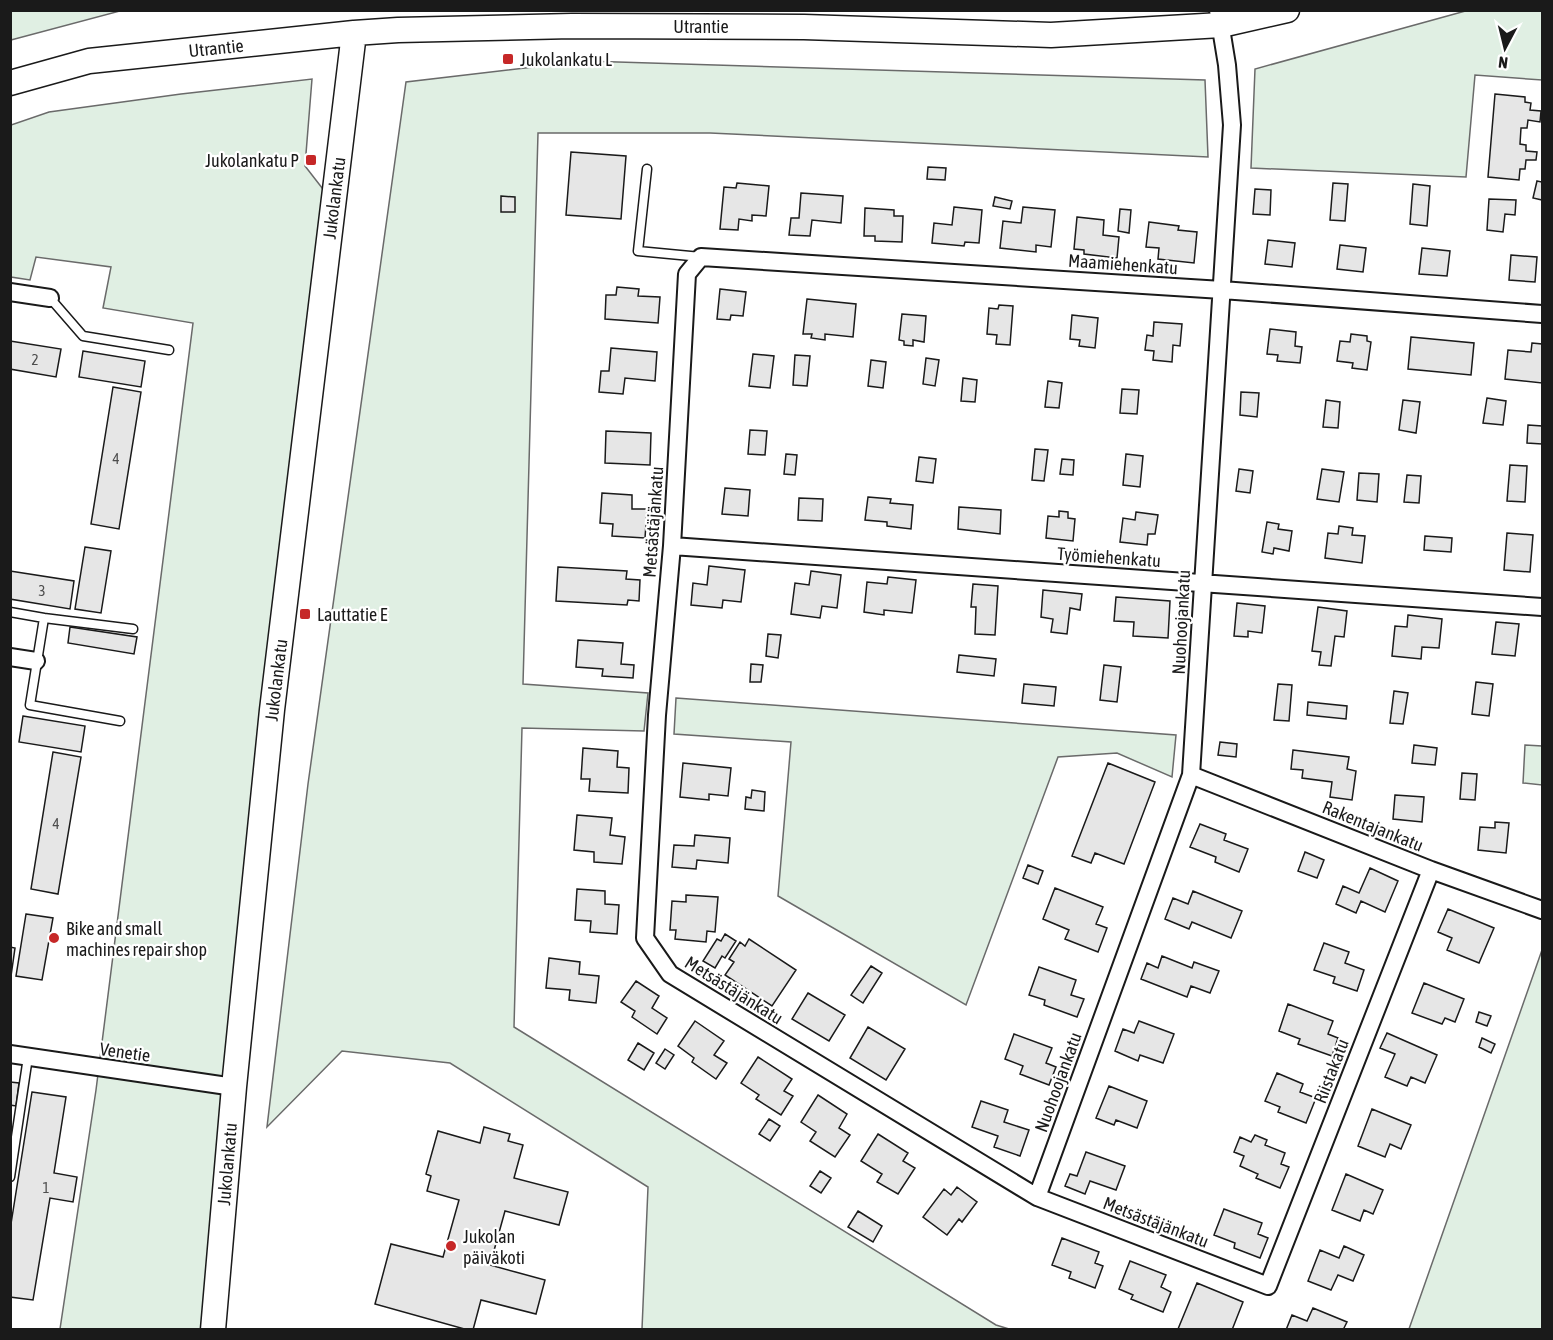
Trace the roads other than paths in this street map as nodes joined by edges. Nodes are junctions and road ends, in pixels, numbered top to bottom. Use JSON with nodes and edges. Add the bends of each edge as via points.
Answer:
{"nodes":[{"id":1,"x":1287,"y":10,"type":"edge"},
{"id":2,"x":1219,"y":18,"type":"edge"},
{"id":3,"x":354,"y":33,"type":"junction"},
{"id":4,"x":10,"y":82,"type":"edge"},
{"id":5,"x":647,"y":169,"type":"dead end"},
{"id":6,"x":701,"y":257,"type":"junction"},
{"id":7,"x":1222,"y":290,"type":"junction"},
{"id":8,"x":10,"y":292,"type":"edge"},
{"id":9,"x":50,"y":298,"type":"joint"},
{"id":10,"x":1542,"y":314,"type":"edge"},
{"id":11,"x":169,"y":350,"type":"dead end"},
{"id":12,"x":672,"y":546,"type":"junction"},
{"id":13,"x":1202,"y":583,"type":"junction"},
{"id":14,"x":1542,"y":607,"type":"edge"},
{"id":15,"x":10,"y":612,"type":"edge"},
{"id":16,"x":44,"y":618,"type":"junction"},
{"id":17,"x":133,"y":629,"type":"dead end"},
{"id":18,"x":10,"y":657,"type":"edge"},
{"id":19,"x":36,"y":661,"type":"junction"},
{"id":20,"x":120,"y":721,"type":"dead end"},
{"id":21,"x":1191,"y":775,"type":"junction"},
{"id":22,"x":1431,"y":870,"type":"junction"},
{"id":23,"x":1542,"y":910,"type":"edge"},
{"id":24,"x":10,"y":1054,"type":"edge"},
{"id":25,"x":28,"y":1057,"type":"junction"},
{"id":26,"x":234,"y":1087,"type":"junction"},
{"id":27,"x":15,"y":1125,"type":"edge"},
{"id":28,"x":10,"y":1177,"type":"edge"},
{"id":29,"x":1037,"y":1197,"type":"junction"},
{"id":30,"x":1268,"y":1286,"type":"joint"},
{"id":31,"x":215,"y":1329,"type":"edge"}],
"edges":[{"from":1,"to":2,"type":"main road","name":"Utrantie"},
{"from":2,"to":3,"type":"main road","name":"Utrantie","via":[[1051,35],[804,27],[572,26]]},
{"from":2,"to":7,"type":"street","name":"Nuohoojankatu","via":[[1232,125]]},
{"from":3,"to":4,"type":"main road","name":"Utrantie","via":[[89,61]]},
{"from":3,"to":26,"type":"main road","name":"Jukolankatu","via":[[272,710]]},
{"from":5,"to":6,"type":"lane","via":[[638,251]]},
{"from":6,"to":7,"type":"street","name":"Maamiehenkatu"},
{"from":6,"to":12,"type":"street","name":"Metsästäjänkatu","via":[[687,274]]},
{"from":7,"to":10,"type":"street","name":"Maamiehenkatu"},
{"from":7,"to":13,"type":"street","name":"Nuohoojankatu"},
{"from":8,"to":9,"type":"street"},
{"from":9,"to":11,"type":"lane","via":[[83,336]]},
{"from":12,"to":13,"type":"street","name":"Työmiehenkatu"},
{"from":12,"to":29,"type":"street","name":"Metsästäjänkatu","via":[[657,715],[645,938],[670,974]]},
{"from":13,"to":14,"type":"street","name":"Työmiehenkatu"},
{"from":13,"to":21,"type":"street","name":"Nuohoojankatu"},
{"from":15,"to":16,"type":"lane"},
{"from":16,"to":17,"type":"lane"},
{"from":16,"to":19,"type":"lane"},
{"from":18,"to":19,"type":"street"},
{"from":19,"to":20,"type":"lane","via":[[30,705]]},
{"from":21,"to":22,"type":"street","name":"Rakentajankatu"},
{"from":21,"to":29,"type":"street","name":"Nuohoojankatu"},
{"from":22,"to":23,"type":"street","name":"Rakentajankatu"},
{"from":22,"to":30,"type":"street","name":"Riistakatu"},
{"from":24,"to":25,"type":"street","name":"Venetie"},
{"from":25,"to":26,"type":"street","name":"Venetie"},
{"from":25,"to":27,"type":"lane"},
{"from":26,"to":31,"type":"main road","name":"Jukolankatu"},
{"from":27,"to":28,"type":"lane"},
{"from":29,"to":30,"type":"street","name":"Metsästäjänkatu"}]}
